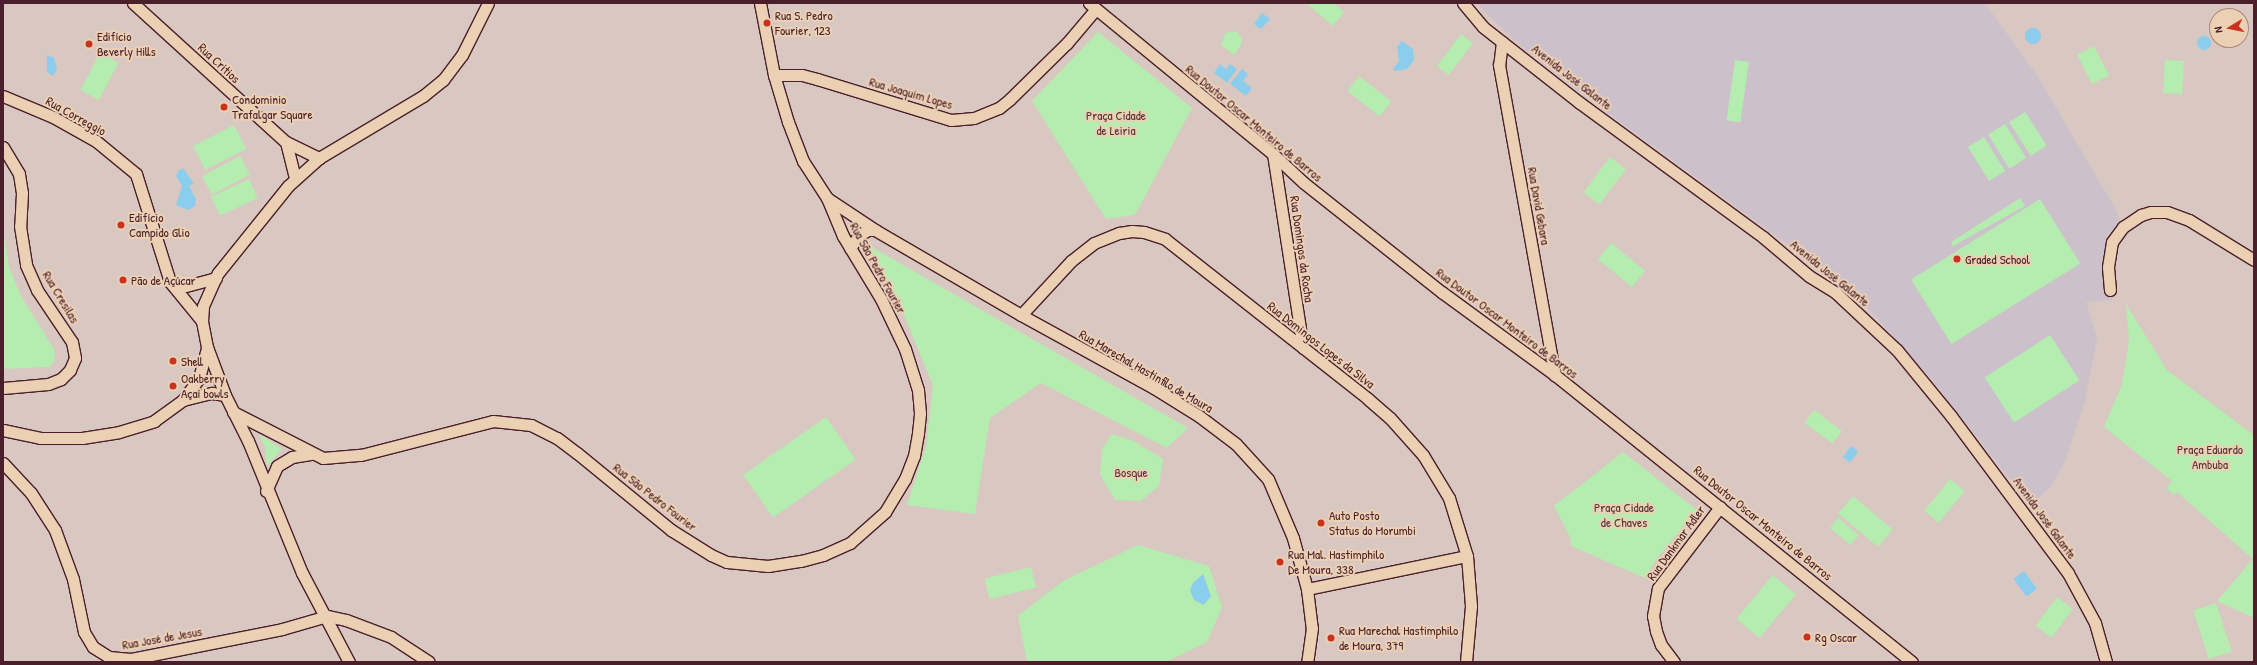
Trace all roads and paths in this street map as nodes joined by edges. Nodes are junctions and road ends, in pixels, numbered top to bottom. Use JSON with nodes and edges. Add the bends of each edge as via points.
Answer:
{"nodes":[{"id":1,"x":133,"y":3,"type":"edge"},
{"id":2,"x":488,"y":3,"type":"edge"},
{"id":3,"x":760,"y":3,"type":"edge"},
{"id":4,"x":1463,"y":3,"type":"edge"},
{"id":5,"x":1092,"y":6,"type":"edge"},
{"id":6,"x":1502,"y":42,"type":"junction"},
{"id":7,"x":774,"y":75,"type":"junction"},
{"id":8,"x":3,"y":96,"type":"edge"},
{"id":9,"x":286,"y":142,"type":"junction"},
{"id":10,"x":3,"y":146,"type":"edge"},
{"id":11,"x":1273,"y":154,"type":"junction"},
{"id":12,"x":319,"y":158,"type":"junction"},
{"id":13,"x":295,"y":179,"type":"junction"},
{"id":14,"x":827,"y":198,"type":"junction"},
{"id":15,"x":875,"y":230,"type":"junction"},
{"id":16,"x":850,"y":248,"type":"junction"},
{"id":17,"x":2254,"y":260,"type":"edge"},
{"id":18,"x":216,"y":278,"type":"junction"},
{"id":19,"x":170,"y":282,"type":"junction"},
{"id":20,"x":2110,"y":290,"type":"dead end"},
{"id":21,"x":1021,"y":315,"type":"junction"},
{"id":22,"x":202,"y":321,"type":"junction"},
{"id":23,"x":207,"y":347,"type":"junction"},
{"id":24,"x":1303,"y":348,"type":"junction"},
{"id":25,"x":1556,"y":376,"type":"junction"},
{"id":26,"x":3,"y":388,"type":"edge"},
{"id":27,"x":225,"y":395,"type":"junction"},
{"id":28,"x":183,"y":400,"type":"junction"},
{"id":29,"x":233,"y":412,"type":"junction"},
{"id":30,"x":3,"y":430,"type":"edge"},
{"id":31,"x":312,"y":454,"type":"junction"},
{"id":32,"x":3,"y":463,"type":"edge"},
{"id":33,"x":266,"y":490,"type":"junction"},
{"id":34,"x":1720,"y":507,"type":"junction"},
{"id":35,"x":1467,"y":556,"type":"junction"},
{"id":36,"x":1307,"y":589,"type":"junction"},
{"id":37,"x":326,"y":616,"type":"junction"},
{"id":38,"x":349,"y":662,"type":"edge"},
{"id":39,"x":429,"y":662,"type":"edge"},
{"id":40,"x":1307,"y":662,"type":"edge"},
{"id":41,"x":1466,"y":662,"type":"edge"},
{"id":42,"x":1674,"y":662,"type":"edge"},
{"id":43,"x":1912,"y":662,"type":"edge"},
{"id":44,"x":2106,"y":662,"type":"edge"}],
"edges":[{"from":1,"to":9,"type":"street","name":"Rua Critios"},
{"from":2,"to":12,"type":"street","via":[[462,55],[443,80],[423,96]]},
{"from":3,"to":7,"type":"street","name":"Rua São Pedro Fourier"},
{"from":4,"to":6,"type":"street","name":"Avenida José Galante","via":[[1483,27]]},
{"from":5,"to":7,"type":"street","name":"Rua Joaquim Lopes","via":[[1067,43],[1010,99],[999,108],[974,118],[950,120],[802,75]]},
{"from":5,"to":11,"type":"street","name":"Rua Doutor Oscar Monteiro de Barros"},
{"from":6,"to":25,"type":"street","name":"Rua David Gebara","via":[[1499,65]]},
{"from":6,"to":44,"type":"street","name":"Avenida José Galante","via":[[1763,237],[1809,276],[1836,293],[1897,350],[1952,416],[2068,573],[2095,623]]},
{"from":7,"to":14,"type":"street","name":"Rua São Pedro Fourier","via":[[803,161]]},
{"from":8,"to":19,"type":"street","name":"Rua Correggio","via":[[53,117],[96,141],[136,174]]},
{"from":9,"to":12,"type":"street","name":"Rua Critios"},
{"from":9,"to":13,"type":"street"},
{"from":10,"to":26,"type":"street","name":"Rua Cresilas","via":[[19,174],[22,193],[20,226],[26,265],[37,290],[72,342],[75,358],[70,370],[61,379],[48,384]]},
{"from":11,"to":24,"type":"street","name":"Rua Domingos da Rocha"},
{"from":11,"to":25,"type":"street","name":"Rua Doutor Oscar Monteiro de Barros","via":[[1304,183],[1443,293]]},
{"from":12,"to":13,"type":"street"},
{"from":13,"to":18,"type":"street"},
{"from":14,"to":15,"type":"street","name":"Rua Marechal Hastinfilo de Moura"},
{"from":14,"to":16,"type":"street","name":"Rua São Pedro Fourier"},
{"from":15,"to":16,"type":"street","via":[[868,230],[859,235]]},
{"from":15,"to":21,"type":"street","name":"Rua Marechal Hastinfilo de Moura"},
{"from":16,"to":31,"type":"street","name":"Rua São Pedro Fourier","via":[[881,299],[905,349],[913,369],[920,413],[914,456],[905,479],[885,512],[850,543],[823,555],[768,566],[727,562],[711,555],[670,530],[557,438],[531,425],[493,421],[361,455],[323,458]]},
{"from":17,"to":20,"type":"street","via":[[2189,220],[2167,212],[2151,212],[2141,215],[2123,227],[2112,242],[2108,267]]},
{"from":18,"to":19,"type":"street","via":[[186,286]]},
{"from":18,"to":22,"type":"street","via":[[203,306]]},
{"from":19,"to":22,"type":"street","name":"Rua Correggio"},
{"from":21,"to":24,"type":"street","name":"Rua Domingos Lopes da Silva","via":[[1071,261],[1094,243],[1119,233],[1144,232],[1165,239]]},
{"from":21,"to":36,"type":"street","name":"Rua Marechal Hastinfilo de Moura","via":[[1154,388],[1199,416],[1236,444],[1268,479],[1279,500]]},
{"from":22,"to":23,"type":"street"},
{"from":23,"to":27,"type":"street"},
{"from":23,"to":28,"type":"street","via":[[199,378]]},
{"from":24,"to":35,"type":"street","name":"Rua Domingos Lopes da Silva","via":[[1390,418],[1423,455],[1449,498]]},
{"from":25,"to":34,"type":"street","name":"Rua Doutor Oscar Monteiro de Barros"},
{"from":27,"to":28,"type":"street","via":[[212,393]]},
{"from":27,"to":29,"type":"street"},
{"from":28,"to":30,"type":"street","via":[[154,421],[119,432],[82,438],[40,438]]},
{"from":29,"to":31,"type":"street","name":"Rua São Pedro Fourier"},
{"from":29,"to":33,"type":"street","via":[[248,442]]},
{"from":31,"to":33,"type":"street","name":"Rua São Pedro Fourier","via":[[292,457],[277,466]]},
{"from":32,"to":37,"type":"street","name":"Rua José de Jesus","via":[[31,493],[55,530],[73,579],[84,632],[92,647],[109,658],[131,659],[282,629]]},
{"from":33,"to":37,"type":"street","via":[[302,572]]},
{"from":34,"to":42,"type":"street","name":"Rua Dankmar Adler","via":[[1658,588],[1653,616],[1656,630],[1661,645]]},
{"from":34,"to":43,"type":"street","name":"Rua Doutor Oscar Monteiro de Barros"},
{"from":35,"to":36,"type":"street"},
{"from":35,"to":41,"type":"street","name":"Rua Domingos Lopes da Silva","via":[[1471,606]]},
{"from":36,"to":40,"type":"street","name":"Rua Marechal Hastinfilo de Moura","via":[[1312,628]]},
{"from":37,"to":38,"type":"street"},
{"from":37,"to":39,"type":"street","via":[[346,620],[391,637]]}]}
